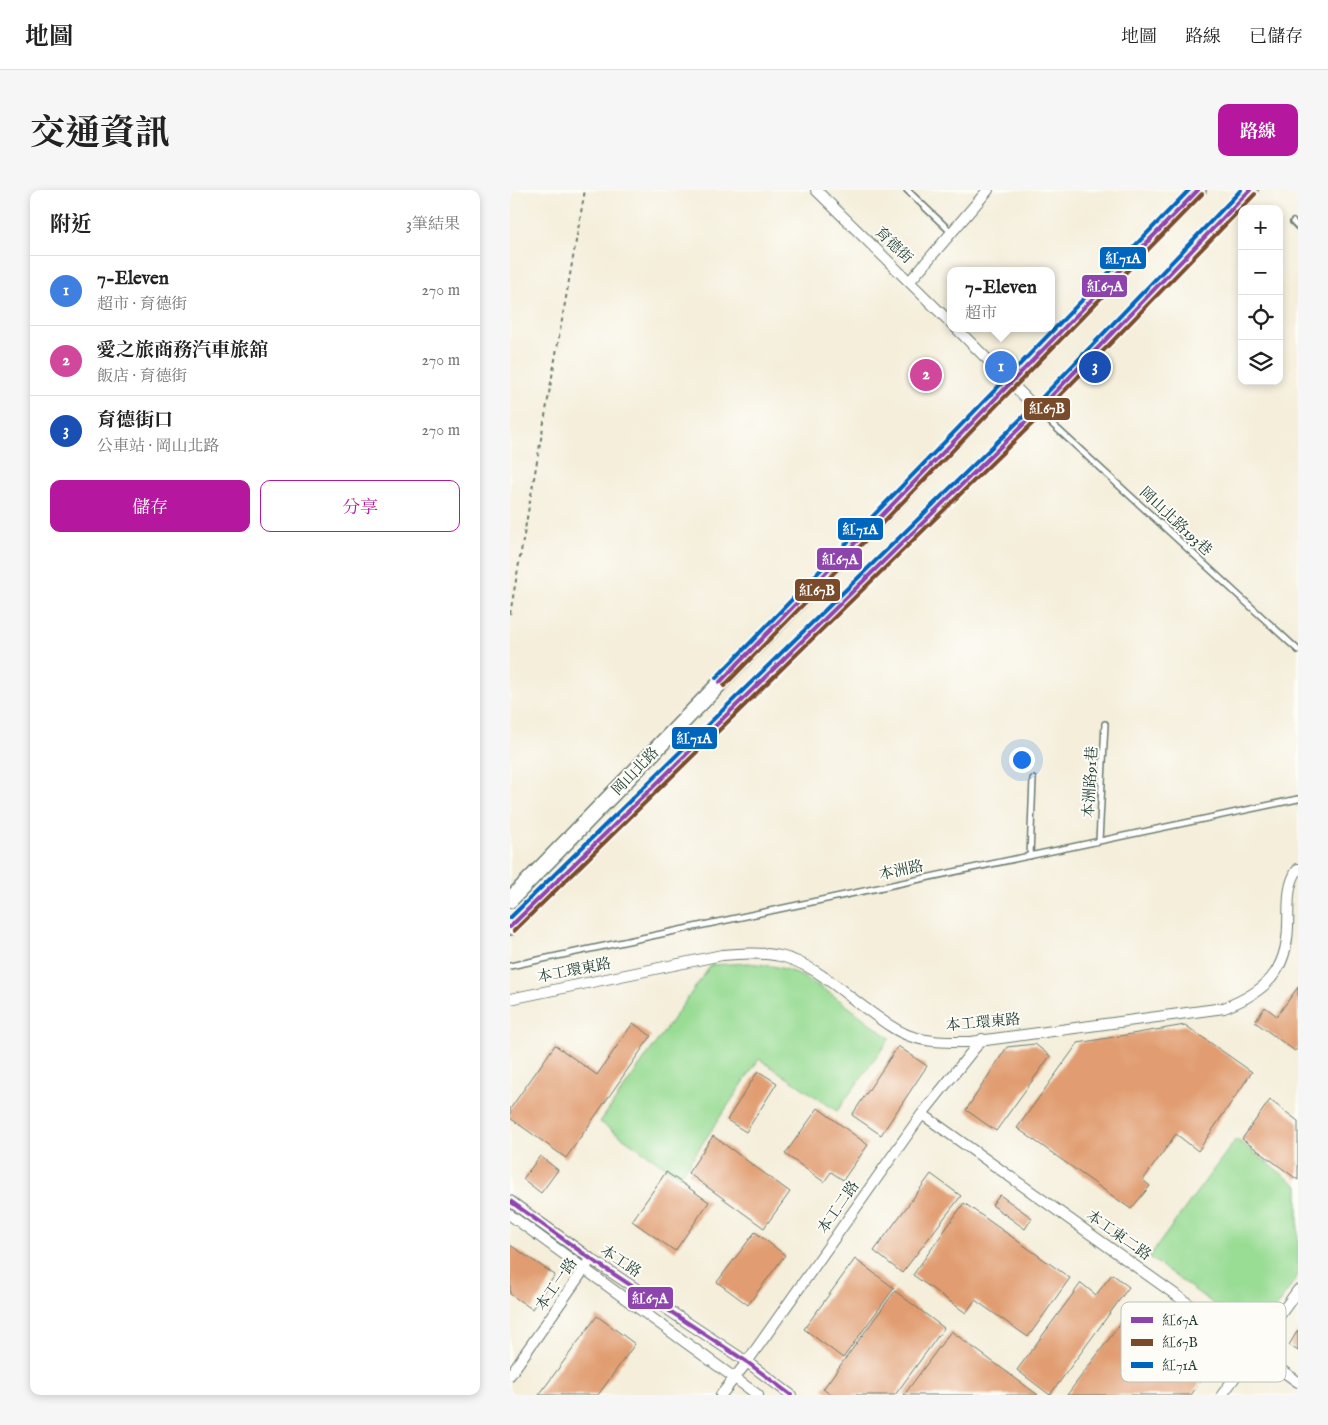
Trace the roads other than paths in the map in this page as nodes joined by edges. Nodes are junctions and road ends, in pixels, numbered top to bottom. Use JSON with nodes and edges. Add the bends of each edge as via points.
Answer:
{"nodes":[{"id":1,"x":816,"y":190,"type":"edge"},
{"id":2,"x":907,"y":190,"type":"edge"},
{"id":3,"x":988,"y":190,"type":"edge"},
{"id":4,"x":1198,"y":190,"type":"edge"},
{"id":5,"x":1250,"y":190,"type":"edge"},
{"id":6,"x":1293,"y":222,"type":"dead end"},
{"id":7,"x":1298,"y":227,"type":"edge"},
{"id":8,"x":951,"y":232,"type":"junction"},
{"id":9,"x":910,"y":281,"type":"junction"},
{"id":10,"x":947,"y":319,"type":"edge"},
{"id":11,"x":960,"y":332,"type":"edge"},
{"id":12,"x":1010,"y":382,"type":"junction"},
{"id":13,"x":1038,"y":410,"type":"junction"},
{"id":14,"x":1298,"y":650,"type":"edge"},
{"id":15,"x":1105,"y":724,"type":"dead end"},
{"id":16,"x":1033,"y":779,"type":"dead end"},
{"id":17,"x":1298,"y":799,"type":"edge"},
{"id":18,"x":1100,"y":841,"type":"junction"},
{"id":19,"x":1030,"y":856,"type":"junction"},
{"id":20,"x":1298,"y":869,"type":"edge"},
{"id":21,"x":510,"y":900,"type":"edge"},
{"id":22,"x":510,"y":927,"type":"edge"},
{"id":23,"x":510,"y":966,"type":"edge"},
{"id":24,"x":510,"y":999,"type":"edge"},
{"id":25,"x":982,"y":1040,"type":"junction"},
{"id":26,"x":922,"y":1114,"type":"junction"},
{"id":27,"x":510,"y":1200,"type":"edge"},
{"id":28,"x":510,"y":1215,"type":"edge"},
{"id":29,"x":591,"y":1259,"type":"junction"},
{"id":30,"x":584,"y":1270,"type":"junction"},
{"id":31,"x":1298,"y":1290,"type":"edge"},
{"id":32,"x":1187,"y":1302,"type":"edge"},
{"id":33,"x":1286,"y":1307,"type":"edge"},
{"id":34,"x":747,"y":1362,"type":"junction"},
{"id":35,"x":1286,"y":1373,"type":"edge"},
{"id":36,"x":510,"y":1375,"type":"edge"},
{"id":37,"x":734,"y":1377,"type":"junction"},
{"id":38,"x":1232,"y":1382,"type":"edge"},
{"id":39,"x":1298,"y":1382,"type":"edge"},
{"id":40,"x":721,"y":1395,"type":"edge"},
{"id":41,"x":758,"y":1395,"type":"edge"},
{"id":42,"x":791,"y":1395,"type":"edge"},
{"id":43,"x":1222,"y":1395,"type":"edge"}],
"edges":[{"from":1,"to":9,"type":"street","name":"育德街"},
{"from":2,"to":8,"type":"lane"},
{"from":3,"to":8,"type":"street"},
{"from":4,"to":12,"type":"main road","name":"岡山北路"},
{"from":5,"to":13,"type":"main road","name":"岡山北路"},
{"from":6,"to":7,"type":"lane"},
{"from":8,"to":9,"type":"street"},
{"from":9,"to":10,"type":"street","name":"育德街"},
{"from":11,"to":12,"type":"street"},
{"from":12,"to":13,"type":"street"},
{"from":12,"to":21,"type":"main road","name":"岡山北路"},
{"from":13,"to":14,"type":"lane","name":"岡山北路193巷"},
{"from":13,"to":22,"type":"main road","name":"岡山北路"},
{"from":15,"to":18,"type":"lane","name":"本洲路91巷"},
{"from":16,"to":19,"type":"lane"},
{"from":17,"to":18,"type":"lane","name":"本洲路"},
{"from":18,"to":19,"type":"lane","name":"本洲路"},
{"from":19,"to":23,"type":"lane","name":"本洲路"},
{"from":20,"to":25,"type":"street","name":"本工環東路","via":[[1287,901],[1288,927],[1278,969],[1264,988],[1243,1001],[1224,1008]]},
{"from":24,"to":25,"type":"street","name":"本工環東路","via":[[722,955],[763,954],[782,956],[820,975],[891,1027],[910,1036],[938,1041]]},
{"from":25,"to":26,"type":"street","name":"本工二路"},
{"from":26,"to":32,"type":"street","name":"本工東二路"},
{"from":26,"to":34,"type":"street","name":"本工二路"},
{"from":27,"to":29,"type":"street","name":"本工路"},
{"from":28,"to":30,"type":"street","name":"本工路"},
{"from":29,"to":30,"type":"street","name":"本工一路"},
{"from":29,"to":34,"type":"street","name":"本工路"},
{"from":30,"to":36,"type":"street","name":"本工一路"},
{"from":30,"to":37,"type":"street","name":"本工路"},
{"from":31,"to":33,"type":"street"},
{"from":34,"to":37,"type":"street","name":"本工二路"},
{"from":34,"to":42,"type":"street","name":"本工路"},
{"from":35,"to":39,"type":"street","name":"本工東二路"},
{"from":37,"to":40,"type":"street","name":"本工二路"},
{"from":37,"to":41,"type":"street","name":"本工路"},
{"from":38,"to":43,"type":"street"}]}
